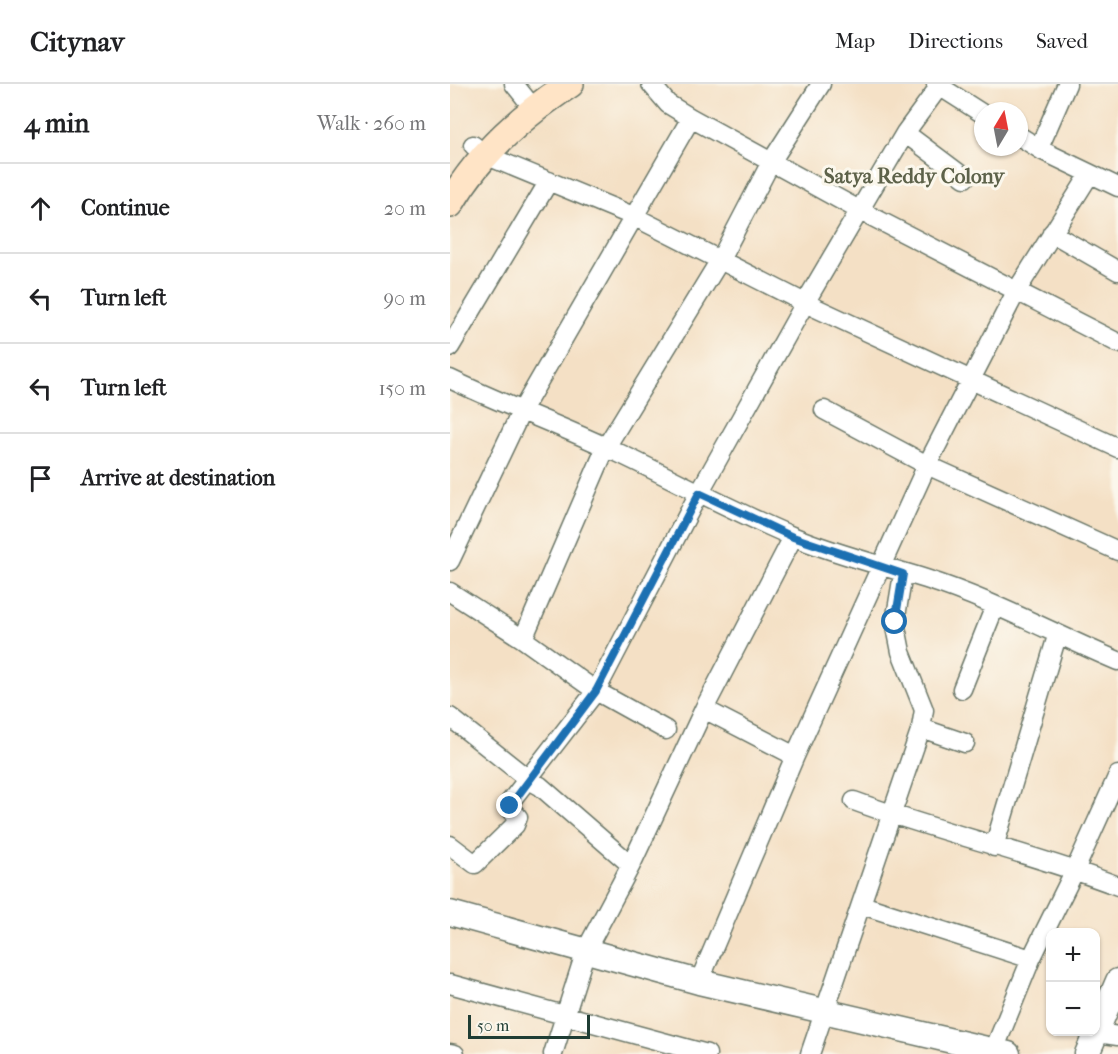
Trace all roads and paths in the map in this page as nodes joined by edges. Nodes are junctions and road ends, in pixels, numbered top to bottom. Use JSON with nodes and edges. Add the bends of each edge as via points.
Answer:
{"nodes":[{"id":1,"x":570,"y":84,"type":"edge"},
{"id":2,"x":651,"y":84,"type":"edge"},
{"id":3,"x":821,"y":84,"type":"edge"},
{"id":4,"x":1067,"y":84,"type":"edge"},
{"id":5,"x":938,"y":85,"type":"edge"},
{"id":6,"x":529,"y":89,"type":"edge"},
{"id":7,"x":974,"y":108,"type":"edge"},
{"id":8,"x":691,"y":118,"type":"junction"},
{"id":9,"x":905,"y":133,"type":"junction"},
{"id":10,"x":1028,"y":141,"type":"edge"},
{"id":11,"x":1039,"y":148,"type":"junction"},
{"id":12,"x":479,"y":150,"type":"junction"},
{"id":13,"x":771,"y":162,"type":"junction"},
{"id":14,"x":1090,"y":174,"type":"junction"},
{"id":15,"x":965,"y":178,"type":"dead end"},
{"id":16,"x":450,"y":179,"type":"edge"},
{"id":17,"x":549,"y":181,"type":"junction"},
{"id":18,"x":1118,"y":187,"type":"edge"},
{"id":19,"x":450,"y":204,"type":"edge"},
{"id":20,"x":859,"y":210,"type":"junction"},
{"id":21,"x":633,"y":216,"type":"junction"},
{"id":22,"x":1052,"y":233,"type":"junction"},
{"id":23,"x":720,"y":261,"type":"junction"},
{"id":24,"x":1118,"y":272,"type":"edge"},
{"id":25,"x":1017,"y":290,"type":"junction"},
{"id":26,"x":805,"y":303,"type":"junction"},
{"id":27,"x":1118,"y":343,"type":"edge"},
{"id":28,"x":450,"y":347,"type":"edge"},
{"id":29,"x":450,"y":379,"type":"edge"},
{"id":30,"x":971,"y":380,"type":"junction"},
{"id":31,"x":824,"y":410,"type":"dead end"},
{"id":32,"x":521,"y":412,"type":"junction"},
{"id":33,"x":606,"y":447,"type":"junction"},
{"id":34,"x":1118,"y":448,"type":"edge"},
{"id":35,"x":927,"y":465,"type":"junction"},
{"id":36,"x":699,"y":493,"type":"junction"},
{"id":37,"x":793,"y":537,"type":"junction"},
{"id":38,"x":1118,"y":551,"type":"edge"},
{"id":39,"x":450,"y":561,"type":"edge"},
{"id":40,"x":881,"y":567,"type":"junction"},
{"id":41,"x":903,"y":574,"type":"junction"},
{"id":42,"x":450,"y":592,"type":"edge"},
{"id":43,"x":995,"y":606,"type":"junction"},
{"id":44,"x":1057,"y":636,"type":"junction"},
{"id":45,"x":523,"y":639,"type":"junction"},
{"id":46,"x":1118,"y":661,"type":"edge"},
{"id":47,"x":962,"y":689,"type":"dead end"},
{"id":48,"x":596,"y":691,"type":"junction"},
{"id":49,"x":704,"y":709,"type":"junction"},
{"id":50,"x":450,"y":717,"type":"edge"},
{"id":51,"x":921,"y":728,"type":"junction"},
{"id":52,"x":666,"y":730,"type":"dead end"},
{"id":53,"x":965,"y":743,"type":"dead end"},
{"id":54,"x":795,"y":756,"type":"junction"},
{"id":55,"x":1118,"y":775,"type":"edge"},
{"id":56,"x":529,"y":780,"type":"junction"},
{"id":57,"x":854,"y":801,"type":"dead end"},
{"id":58,"x":891,"y":814,"type":"junction"},
{"id":59,"x":450,"y":845,"type":"edge"},
{"id":60,"x":994,"y":847,"type":"junction"},
{"id":61,"x":631,"y":865,"type":"junction"},
{"id":62,"x":1075,"y":870,"type":"junction"},
{"id":63,"x":1118,"y":886,"type":"edge"},
{"id":64,"x":862,"y":905,"type":"junction"},
{"id":65,"x":450,"y":913,"type":"edge"},
{"id":66,"x":586,"y":950,"type":"junction"},
{"id":67,"x":1031,"y":958,"type":"junction"},
{"id":68,"x":1118,"y":981,"type":"edge"},
{"id":69,"x":699,"y":982,"type":"junction"},
{"id":70,"x":450,"y":984,"type":"edge"},
{"id":71,"x":825,"y":1011,"type":"junction"},
{"id":72,"x":566,"y":1016,"type":"junction"},
{"id":73,"x":1101,"y":1041,"type":"edge"},
{"id":74,"x":1001,"y":1052,"type":"edge"},
{"id":75,"x":450,"y":1053,"type":"edge"},
{"id":76,"x":455,"y":1054,"type":"edge"},
{"id":77,"x":553,"y":1054,"type":"edge"},
{"id":78,"x":707,"y":1054,"type":"edge"},
{"id":79,"x":810,"y":1054,"type":"edge"}],
"edges":[{"from":1,"to":12,"type":"main road"},
{"from":2,"to":8,"type":"street","via":[[668,104]]},
{"from":3,"to":13,"type":"street"},
{"from":4,"to":11,"type":"street"},
{"from":5,"to":7,"type":"street"},
{"from":5,"to":9,"type":"street"},
{"from":6,"to":12,"type":"main road"},
{"from":8,"to":13,"type":"street"},
{"from":8,"to":21,"type":"street"},
{"from":9,"to":15,"type":"street"},
{"from":9,"to":20,"type":"street"},
{"from":10,"to":11,"type":"street"},
{"from":11,"to":14,"type":"street"},
{"from":12,"to":16,"type":"main road"},
{"from":12,"to":17,"type":"street"},
{"from":12,"to":19,"type":"main road"},
{"from":13,"to":20,"type":"street"},
{"from":13,"to":23,"type":"street"},
{"from":14,"to":18,"type":"street"},
{"from":14,"to":22,"type":"street"},
{"from":17,"to":21,"type":"street"},
{"from":17,"to":28,"type":"street"},
{"from":20,"to":25,"type":"street"},
{"from":20,"to":26,"type":"street"},
{"from":21,"to":23,"type":"street"},
{"from":21,"to":32,"type":"street"},
{"from":22,"to":24,"type":"street"},
{"from":22,"to":25,"type":"street"},
{"from":23,"to":26,"type":"street"},
{"from":23,"to":33,"type":"street"},
{"from":25,"to":27,"type":"street"},
{"from":25,"to":30,"type":"street"},
{"from":26,"to":30,"type":"street"},
{"from":26,"to":36,"type":"street"},
{"from":29,"to":32,"type":"street"},
{"from":30,"to":34,"type":"street"},
{"from":30,"to":35,"type":"street"},
{"from":31,"to":35,"type":"street"},
{"from":32,"to":33,"type":"street"},
{"from":32,"to":39,"type":"street"},
{"from":33,"to":36,"type":"street"},
{"from":33,"to":45,"type":"street"},
{"from":35,"to":38,"type":"street"},
{"from":35,"to":40,"type":"street"},
{"from":36,"to":37,"type":"street"},
{"from":36,"to":48,"type":"street"},
{"from":37,"to":40,"type":"street"},
{"from":37,"to":49,"type":"street"},
{"from":40,"to":41,"type":"street"},
{"from":40,"to":54,"type":"street"},
{"from":41,"to":43,"type":"street"},
{"from":41,"to":51,"type":"street","via":[[895,622],[901,652],[924,710]]},
{"from":42,"to":45,"type":"street"},
{"from":43,"to":44,"type":"street"},
{"from":43,"to":47,"type":"street"},
{"from":44,"to":46,"type":"street"},
{"from":44,"to":60,"type":"street"},
{"from":45,"to":48,"type":"street"},
{"from":48,"to":52,"type":"street"},
{"from":48,"to":56,"type":"street"},
{"from":49,"to":54,"type":"street"},
{"from":49,"to":61,"type":"street"},
{"from":50,"to":56,"type":"street"},
{"from":51,"to":53,"type":"street"},
{"from":51,"to":58,"type":"street"},
{"from":54,"to":69,"type":"street"},
{"from":55,"to":62,"type":"street"},
{"from":56,"to":59,"type":"street","via":[[510,802],[518,817],[515,825],[480,862],[469,861]]},
{"from":56,"to":61,"type":"street"},
{"from":57,"to":58,"type":"street"},
{"from":58,"to":60,"type":"street"},
{"from":58,"to":64,"type":"street"},
{"from":60,"to":62,"type":"street"},
{"from":61,"to":66,"type":"street"},
{"from":62,"to":63,"type":"street"},
{"from":62,"to":67,"type":"street"},
{"from":64,"to":67,"type":"street"},
{"from":64,"to":71,"type":"street"},
{"from":65,"to":66,"type":"street"},
{"from":66,"to":69,"type":"street"},
{"from":66,"to":72,"type":"street"},
{"from":67,"to":74,"type":"street"},
{"from":68,"to":73,"type":"street"},
{"from":69,"to":71,"type":"street"},
{"from":70,"to":72,"type":"street"},
{"from":71,"to":74,"type":"street"},
{"from":71,"to":79,"type":"street"},
{"from":72,"to":77,"type":"street"},
{"from":72,"to":78,"type":"street"},
{"from":75,"to":76,"type":"street"}]}
